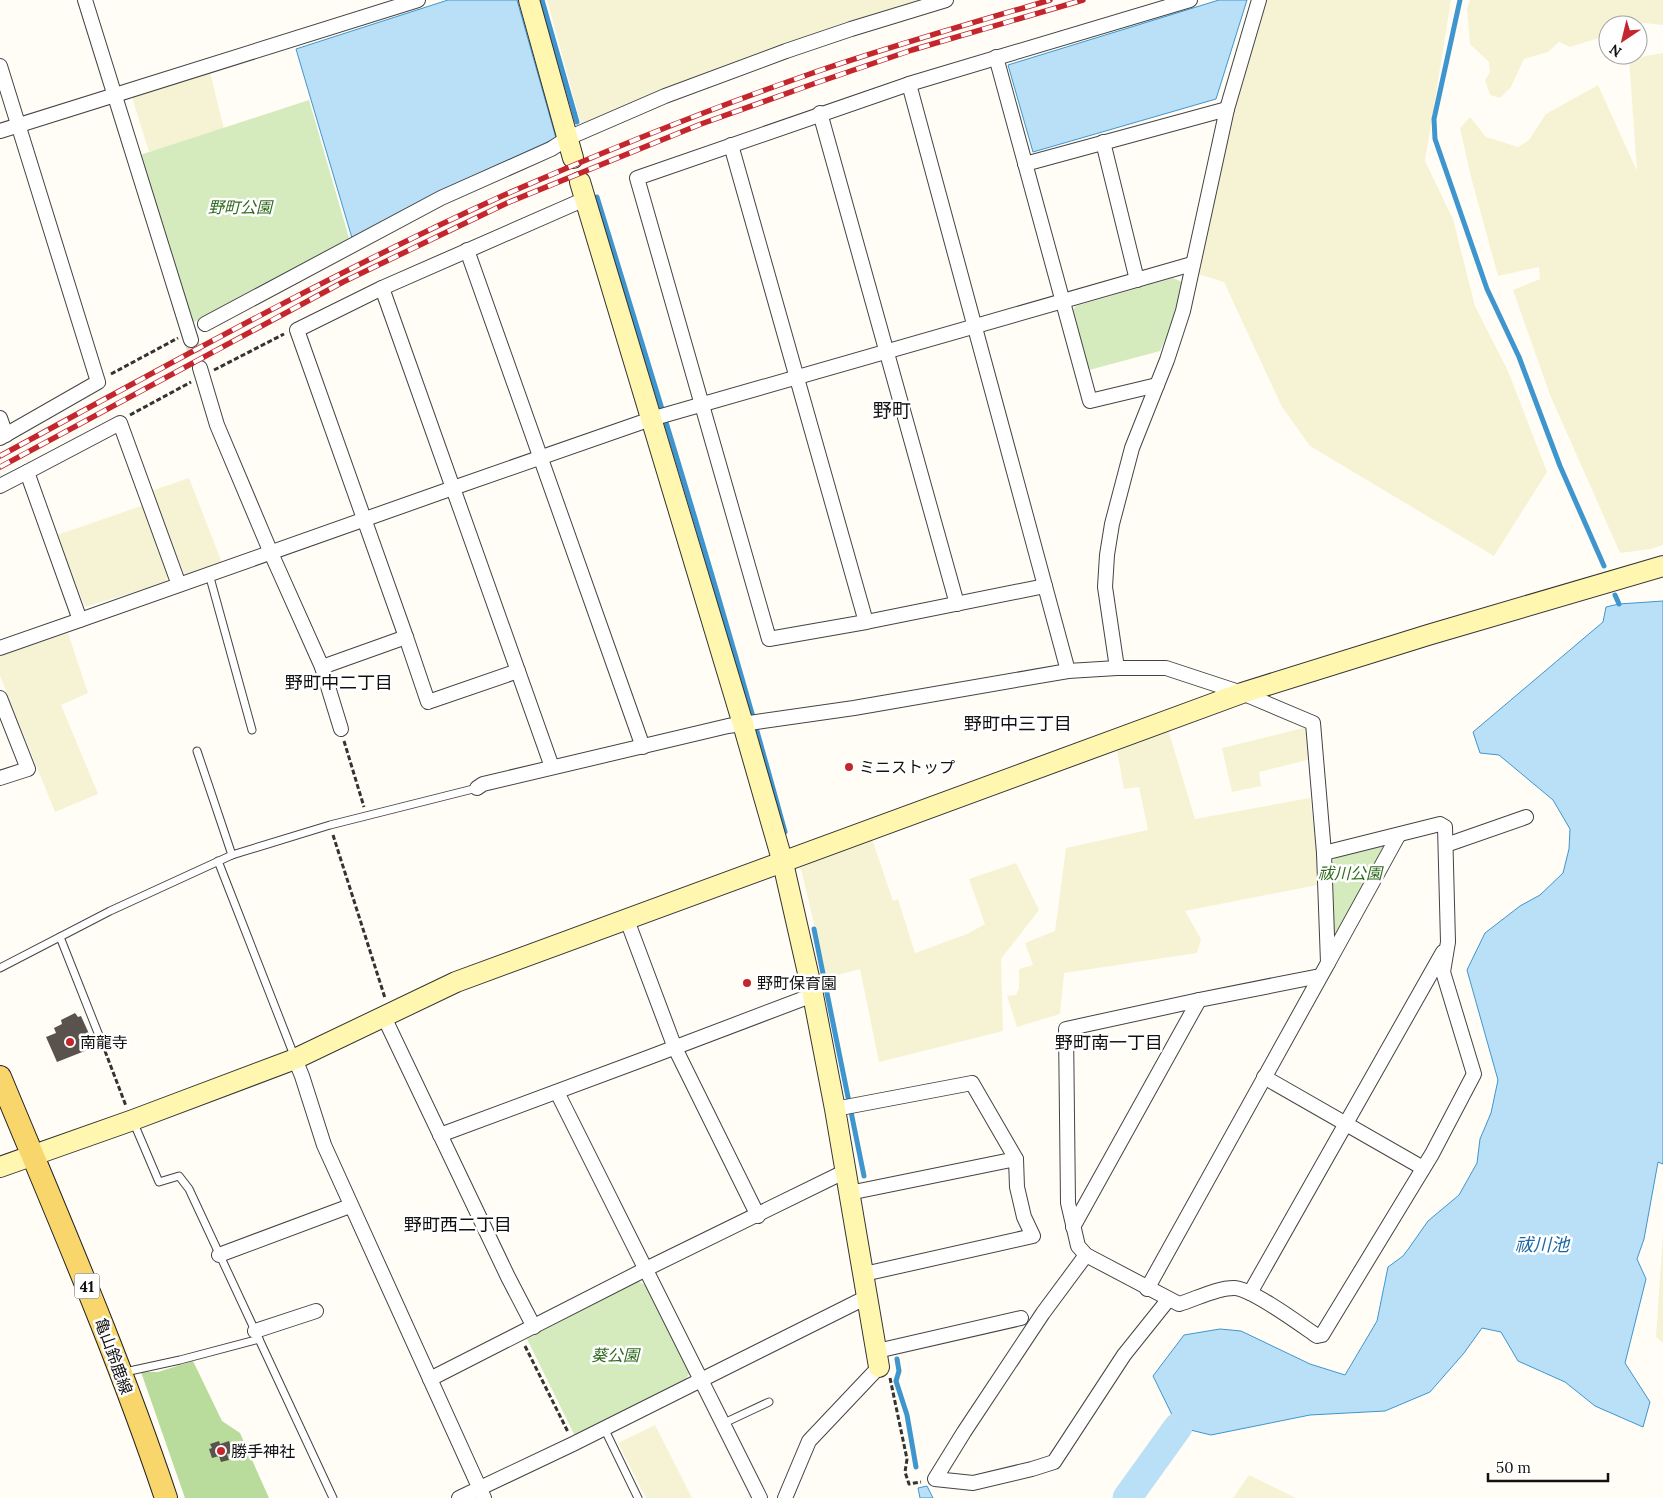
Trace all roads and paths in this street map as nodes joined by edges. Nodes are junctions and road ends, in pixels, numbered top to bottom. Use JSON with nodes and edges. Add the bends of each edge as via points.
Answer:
{"nodes":[{"id":1,"x":85,"y":0,"type":"edge"},
{"id":2,"x":418,"y":0,"type":"edge"},
{"id":3,"x":529,"y":0,"type":"edge"},
{"id":4,"x":946,"y":0,"type":"edge"},
{"id":5,"x":1190,"y":0,"type":"edge"},
{"id":6,"x":1259,"y":0,"type":"edge"},
{"id":7,"x":391,"y":4,"type":"edge"},
{"id":8,"x":996,"y":57,"type":"junction"},
{"id":9,"x":0,"y":66,"type":"edge"},
{"id":10,"x":909,"y":84,"type":"junction"},
{"id":11,"x":114,"y":95,"type":"junction"},
{"id":12,"x":1227,"y":109,"type":"junction"},
{"id":13,"x":820,"y":113,"type":"junction"},
{"id":14,"x":19,"y":125,"type":"junction"},
{"id":15,"x":0,"y":131,"type":"edge"},
{"id":16,"x":568,"y":138,"type":"junction"},
{"id":17,"x":1103,"y":142,"type":"junction"},
{"id":18,"x":731,"y":145,"type":"junction"},
{"id":19,"x":573,"y":158,"type":"dead end"},
{"id":20,"x":1025,"y":164,"type":"junction"},
{"id":21,"x":582,"y":190,"type":"joint"},
{"id":22,"x":467,"y":250,"type":"junction"},
{"id":23,"x":1192,"y":264,"type":"junction"},
{"id":24,"x":1137,"y":280,"type":"junction"},
{"id":25,"x":382,"y":288,"type":"junction"},
{"id":26,"x":1063,"y":301,"type":"junction"},
{"id":27,"x":205,"y":324,"type":"dead end"},
{"id":28,"x":975,"y":326,"type":"junction"},
{"id":29,"x":297,"y":330,"type":"junction"},
{"id":30,"x":176,"y":339,"type":"dead end"},
{"id":31,"x":191,"y":340,"type":"tunnel mouth"},
{"id":32,"x":886,"y":352,"type":"junction"},
{"id":33,"x":200,"y":368,"type":"tunnel mouth"},
{"id":34,"x":217,"y":368,"type":"dead end"},
{"id":35,"x":798,"y":377,"type":"junction"},
{"id":36,"x":98,"y":382,"type":"junction"},
{"id":37,"x":189,"y":383,"type":"dead end"},
{"id":38,"x":1157,"y":385,"type":"junction"},
{"id":39,"x":702,"y":404,"type":"junction"},
{"id":40,"x":660,"y":417,"type":"junction"},
{"id":41,"x":0,"y":418,"type":"edge"},
{"id":42,"x":120,"y":423,"type":"junction"},
{"id":43,"x":3,"y":437,"type":"edge"},
{"id":44,"x":541,"y":458,"type":"junction"},
{"id":45,"x":28,"y":472,"type":"junction"},
{"id":46,"x":0,"y":486,"type":"edge"},
{"id":47,"x":453,"y":488,"type":"junction"},
{"id":48,"x":365,"y":520,"type":"junction"},
{"id":49,"x":271,"y":553,"type":"junction"},
{"id":50,"x":1663,"y":566,"type":"edge"},
{"id":51,"x":209,"y":574,"type":"junction"},
{"id":52,"x":179,"y":585,"type":"junction"},
{"id":53,"x":1045,"y":586,"type":"junction"},
{"id":54,"x":957,"y":604,"type":"junction"},
{"id":55,"x":80,"y":620,"type":"junction"},
{"id":56,"x":866,"y":622,"type":"junction"},
{"id":57,"x":406,"y":637,"type":"junction"},
{"id":58,"x":0,"y":648,"type":"edge"},
{"id":59,"x":322,"y":667,"type":"junction"},
{"id":60,"x":1117,"y":668,"type":"junction"},
{"id":61,"x":518,"y":671,"type":"junction"},
{"id":62,"x":1068,"y":671,"type":"junction"},
{"id":63,"x":1242,"y":693,"type":"junction"},
{"id":64,"x":0,"y":698,"type":"edge"},
{"id":65,"x":751,"y":723,"type":"junction"},
{"id":66,"x":341,"y":729,"type":"joint"},
{"id":67,"x":252,"y":730,"type":"dead end"},
{"id":68,"x":643,"y":747,"type":"junction"},
{"id":69,"x":198,"y":751,"type":"dead end"},
{"id":70,"x":552,"y":768,"type":"junction"},
{"id":71,"x":0,"y":778,"type":"edge"},
{"id":72,"x":477,"y":788,"type":"joint"},
{"id":73,"x":366,"y":816,"type":"junction"},
{"id":74,"x":1526,"y":817,"type":"dead end"},
{"id":75,"x":330,"y":825,"type":"junction"},
{"id":76,"x":1398,"y":836,"type":"junction"},
{"id":77,"x":1446,"y":845,"type":"junction"},
{"id":78,"x":1324,"y":854,"type":"junction"},
{"id":79,"x":232,"y":855,"type":"junction"},
{"id":80,"x":218,"y":861,"type":"junction"},
{"id":81,"x":783,"y":863,"type":"junction"},
{"id":82,"x":627,"y":920,"type":"junction"},
{"id":83,"x":60,"y":937,"type":"junction"},
{"id":84,"x":1448,"y":942,"type":"junction"},
{"id":85,"x":1328,"y":963,"type":"junction"},
{"id":86,"x":0,"y":968,"type":"edge"},
{"id":87,"x":1320,"y":976,"type":"junction"},
{"id":88,"x":813,"y":995,"type":"junction"},
{"id":89,"x":1199,"y":1000,"type":"junction"},
{"id":90,"x":387,"y":1015,"type":"junction"},
{"id":91,"x":102,"y":1043,"type":"joint"},
{"id":92,"x":675,"y":1048,"type":"junction"},
{"id":93,"x":295,"y":1059,"type":"junction"},
{"id":94,"x":0,"y":1077,"type":"edge"},
{"id":95,"x":1264,"y":1077,"type":"junction"},
{"id":96,"x":557,"y":1092,"type":"junction"},
{"id":97,"x":837,"y":1109,"type":"junction"},
{"id":98,"x":133,"y":1120,"type":"junction"},
{"id":99,"x":1346,"y":1123,"type":"junction"},
{"id":100,"x":440,"y":1135,"type":"junction"},
{"id":101,"x":32,"y":1155,"type":"junction"},
{"id":102,"x":1016,"y":1159,"type":"junction"},
{"id":103,"x":0,"y":1167,"type":"edge"},
{"id":104,"x":1423,"y":1168,"type":"junction"},
{"id":105,"x":846,"y":1171,"type":"junction"},
{"id":106,"x":849,"y":1193,"type":"junction"},
{"id":107,"x":350,"y":1206,"type":"junction"},
{"id":108,"x":758,"y":1216,"type":"junction"},
{"id":109,"x":1073,"y":1227,"type":"junction"},
{"id":110,"x":219,"y":1255,"type":"junction"},
{"id":111,"x":1086,"y":1256,"type":"junction"},
{"id":112,"x":646,"y":1269,"type":"junction"},
{"id":113,"x":864,"y":1274,"type":"junction"},
{"id":114,"x":1147,"y":1288,"type":"junction"},
{"id":115,"x":1250,"y":1293,"type":"junction"},
{"id":116,"x":867,"y":1297,"type":"junction"},
{"id":117,"x":1168,"y":1300,"type":"junction"},
{"id":118,"x":316,"y":1311,"type":"dead end"},
{"id":119,"x":1021,"y":1318,"type":"dead end"},
{"id":120,"x":534,"y":1326,"type":"junction"},
{"id":121,"x":519,"y":1334,"type":"junction"},
{"id":122,"x":257,"y":1335,"type":"junction"},
{"id":123,"x":878,"y":1359,"type":"junction"},
{"id":124,"x":119,"y":1373,"type":"junction"},
{"id":125,"x":430,"y":1379,"type":"junction"},
{"id":126,"x":700,"y":1380,"type":"junction"},
{"id":127,"x":768,"y":1402,"type":"dead end"},
{"id":128,"x":722,"y":1424,"type":"junction"},
{"id":129,"x":604,"y":1428,"type":"junction"},
{"id":130,"x":573,"y":1444,"type":"junction"},
{"id":131,"x":935,"y":1479,"type":"junction"},
{"id":132,"x":482,"y":1493,"type":"edge"},
{"id":133,"x":166,"y":1498,"type":"edge"},
{"id":134,"x":333,"y":1498,"type":"edge"},
{"id":135,"x":459,"y":1498,"type":"edge"},
{"id":136,"x":638,"y":1498,"type":"edge"},
{"id":137,"x":760,"y":1498,"type":"edge"},
{"id":138,"x":785,"y":1498,"type":"edge"}],
"edges":[{"from":1,"to":11,"type":"street"},
{"from":2,"to":7,"type":"street"},
{"from":3,"to":16,"type":"street"},
{"from":4,"to":16,"type":"street","via":[[786,51],[665,96]]},
{"from":5,"to":8,"type":"street"},
{"from":6,"to":12,"type":"street"},
{"from":7,"to":11,"type":"street"},
{"from":8,"to":10,"type":"street"},
{"from":8,"to":20,"type":"street"},
{"from":9,"to":14,"type":"street"},
{"from":10,"to":13,"type":"street"},
{"from":10,"to":28,"type":"street"},
{"from":11,"to":14,"type":"street"},
{"from":11,"to":31,"type":"street"},
{"from":12,"to":17,"type":"street"},
{"from":12,"to":23,"type":"street"},
{"from":13,"to":18,"type":"street"},
{"from":13,"to":32,"type":"street"},
{"from":14,"to":15,"type":"street"},
{"from":14,"to":36,"type":"street"},
{"from":16,"to":19,"type":"street"},
{"from":16,"to":27,"type":"street","via":[[551,149],[441,198]]},
{"from":17,"to":20,"type":"street"},
{"from":17,"to":24,"type":"street"},
{"from":18,"to":35,"type":"street"},
{"from":18,"to":39,"type":"street","via":[[637,178]]},
{"from":20,"to":26,"type":"street"},
{"from":21,"to":22,"type":"street"},
{"from":21,"to":40,"type":"street"},
{"from":22,"to":25,"type":"street"},
{"from":22,"to":44,"type":"street"},
{"from":23,"to":24,"type":"street"},
{"from":23,"to":38,"type":"street","via":[[1183,311]]},
{"from":24,"to":26,"type":"street"},
{"from":25,"to":29,"type":"street"},
{"from":25,"to":47,"type":"street"},
{"from":26,"to":28,"type":"street"},
{"from":26,"to":38,"type":"street","via":[[1090,401]]},
{"from":28,"to":32,"type":"street"},
{"from":28,"to":53,"type":"street"},
{"from":29,"to":34,"type":"path"},
{"from":29,"to":48,"type":"street"},
{"from":30,"to":36,"type":"path"},
{"from":32,"to":35,"type":"street"},
{"from":32,"to":54,"type":"street"},
{"from":33,"to":49,"type":"street","via":[[217,425]]},
{"from":35,"to":39,"type":"street"},
{"from":35,"to":56,"type":"street"},
{"from":36,"to":43,"type":"street"},
{"from":37,"to":42,"type":"path"},
{"from":38,"to":60,"type":"street","via":[[1132,448],[1107,555],[1104,587]]},
{"from":39,"to":40,"type":"street"},
{"from":39,"to":56,"type":"street","via":[[769,639]]},
{"from":40,"to":44,"type":"street"},
{"from":40,"to":65,"type":"street"},
{"from":41,"to":43,"type":"street"},
{"from":42,"to":45,"type":"street"},
{"from":42,"to":52,"type":"street"},
{"from":44,"to":47,"type":"street"},
{"from":44,"to":68,"type":"street"},
{"from":45,"to":46,"type":"street"},
{"from":45,"to":55,"type":"street"},
{"from":47,"to":48,"type":"street"},
{"from":47,"to":61,"type":"street"},
{"from":48,"to":49,"type":"street"},
{"from":48,"to":57,"type":"street"},
{"from":49,"to":51,"type":"street"},
{"from":49,"to":59,"type":"street"},
{"from":50,"to":63,"type":"street"},
{"from":51,"to":52,"type":"street"},
{"from":51,"to":67,"type":"lane"},
{"from":52,"to":55,"type":"street"},
{"from":53,"to":54,"type":"street"},
{"from":53,"to":62,"type":"street"},
{"from":54,"to":56,"type":"street"},
{"from":55,"to":58,"type":"street"},
{"from":57,"to":59,"type":"street"},
{"from":57,"to":61,"type":"street","via":[[428,702]]},
{"from":59,"to":66,"type":"street"},
{"from":60,"to":62,"type":"street"},
{"from":60,"to":63,"type":"street","via":[[1166,668]]},
{"from":61,"to":70,"type":"street"},
{"from":62,"to":65,"type":"street"},
{"from":63,"to":78,"type":"street","via":[[1313,723]]},
{"from":63,"to":81,"type":"street"},
{"from":64,"to":71,"type":"street","via":[[28,769]]},
{"from":65,"to":68,"type":"street"},
{"from":65,"to":81,"type":"street"},
{"from":66,"to":73,"type":"path"},
{"from":68,"to":70,"type":"street"},
{"from":69,"to":79,"type":"lane"},
{"from":70,"to":72,"type":"street"},
{"from":72,"to":73,"type":"lane"},
{"from":73,"to":75,"type":"lane"},
{"from":74,"to":77,"type":"street"},
{"from":75,"to":79,"type":"lane"},
{"from":75,"to":90,"type":"path"},
{"from":76,"to":77,"type":"street","via":[[1440,824],[1445,827]]},
{"from":76,"to":78,"type":"street"},
{"from":76,"to":85,"type":"street"},
{"from":77,"to":84,"type":"street"},
{"from":78,"to":85,"type":"street"},
{"from":79,"to":80,"type":"lane"},
{"from":80,"to":83,"type":"lane"},
{"from":80,"to":93,"type":"lane"},
{"from":81,"to":82,"type":"street"},
{"from":81,"to":88,"type":"street"},
{"from":82,"to":90,"type":"street","via":[[456,982]]},
{"from":82,"to":92,"type":"street"},
{"from":83,"to":86,"type":"lane"},
{"from":83,"to":91,"type":"lane"},
{"from":84,"to":99,"type":"street"},
{"from":84,"to":104,"type":"street","via":[[1443,972],[1474,1074]]},
{"from":85,"to":87,"type":"street"},
{"from":87,"to":89,"type":"street"},
{"from":87,"to":95,"type":"street"},
{"from":88,"to":92,"type":"street"},
{"from":88,"to":97,"type":"street"},
{"from":89,"to":109,"type":"street"},
{"from":89,"to":109,"type":"street","via":[[1066,1029],[1068,1203]]},
{"from":90,"to":93,"type":"street"},
{"from":90,"to":100,"type":"street"},
{"from":91,"to":98,"type":"path"},
{"from":92,"to":96,"type":"street"},
{"from":92,"to":108,"type":"street"},
{"from":93,"to":98,"type":"street"},
{"from":93,"to":107,"type":"street","via":[[324,1145]]},
{"from":94,"to":101,"type":"main road","name":"亀山鈴鹿線","number":"41"},
{"from":95,"to":99,"type":"street"},
{"from":95,"to":114,"type":"street"},
{"from":96,"to":100,"type":"street"},
{"from":96,"to":112,"type":"street"},
{"from":97,"to":102,"type":"street","via":[[972,1083]]},
{"from":97,"to":105,"type":"street"},
{"from":98,"to":101,"type":"street"},
{"from":98,"to":110,"type":"lane","via":[[159,1182],[179,1176],[189,1189]]},
{"from":99,"to":104,"type":"street"},
{"from":99,"to":115,"type":"street"},
{"from":100,"to":120,"type":"street"},
{"from":101,"to":103,"type":"street"},
{"from":101,"to":124,"type":"main road","name":"亀山鈴鹿線","number":"41","via":[[94,1302]]},
{"from":102,"to":106,"type":"street"},
{"from":102,"to":113,"type":"street","via":[[1017,1187],[1024,1217],[1033,1236]]},
{"from":104,"to":115,"type":"street","via":[[1322,1335],[1317,1336]]},
{"from":105,"to":106,"type":"street"},
{"from":105,"to":108,"type":"street"},
{"from":106,"to":113,"type":"street"},
{"from":107,"to":110,"type":"street"},
{"from":107,"to":125,"type":"street"},
{"from":108,"to":112,"type":"street"},
{"from":109,"to":111,"type":"street","via":[[1078,1246]]},
{"from":110,"to":122,"type":"lane"},
{"from":111,"to":114,"type":"street"},
{"from":111,"to":131,"type":"street","via":[[1038,1321]]},
{"from":112,"to":120,"type":"street"},
{"from":112,"to":126,"type":"street"},
{"from":113,"to":116,"type":"street"},
{"from":114,"to":117,"type":"street"},
{"from":115,"to":117,"type":"street","via":[[1236,1288],[1224,1289],[1179,1304]]},
{"from":116,"to":123,"type":"street"},
{"from":116,"to":126,"type":"street"},
{"from":117,"to":131,"type":"street","via":[[1124,1355],[1054,1462],[973,1483]]},
{"from":118,"to":122,"type":"street"},
{"from":119,"to":123,"type":"street"},
{"from":120,"to":121,"type":"street"},
{"from":121,"to":125,"type":"street"},
{"from":121,"to":130,"type":"path"},
{"from":122,"to":124,"type":"lane","via":[[180,1360]]},
{"from":122,"to":134,"type":"lane"},
{"from":123,"to":131,"type":"path","via":[[888,1370],[907,1459],[905,1472],[909,1484]]},
{"from":123,"to":138,"type":"street","via":[[810,1441]]},
{"from":124,"to":133,"type":"main road","name":"亀山鈴鹿線","number":"41"},
{"from":125,"to":132,"type":"street"},
{"from":126,"to":128,"type":"street"},
{"from":126,"to":129,"type":"street"},
{"from":127,"to":128,"type":"lane"},
{"from":128,"to":137,"type":"street"},
{"from":129,"to":130,"type":"street"},
{"from":129,"to":136,"type":"lane"},
{"from":130,"to":132,"type":"street"},
{"from":132,"to":135,"type":"street"}]}
